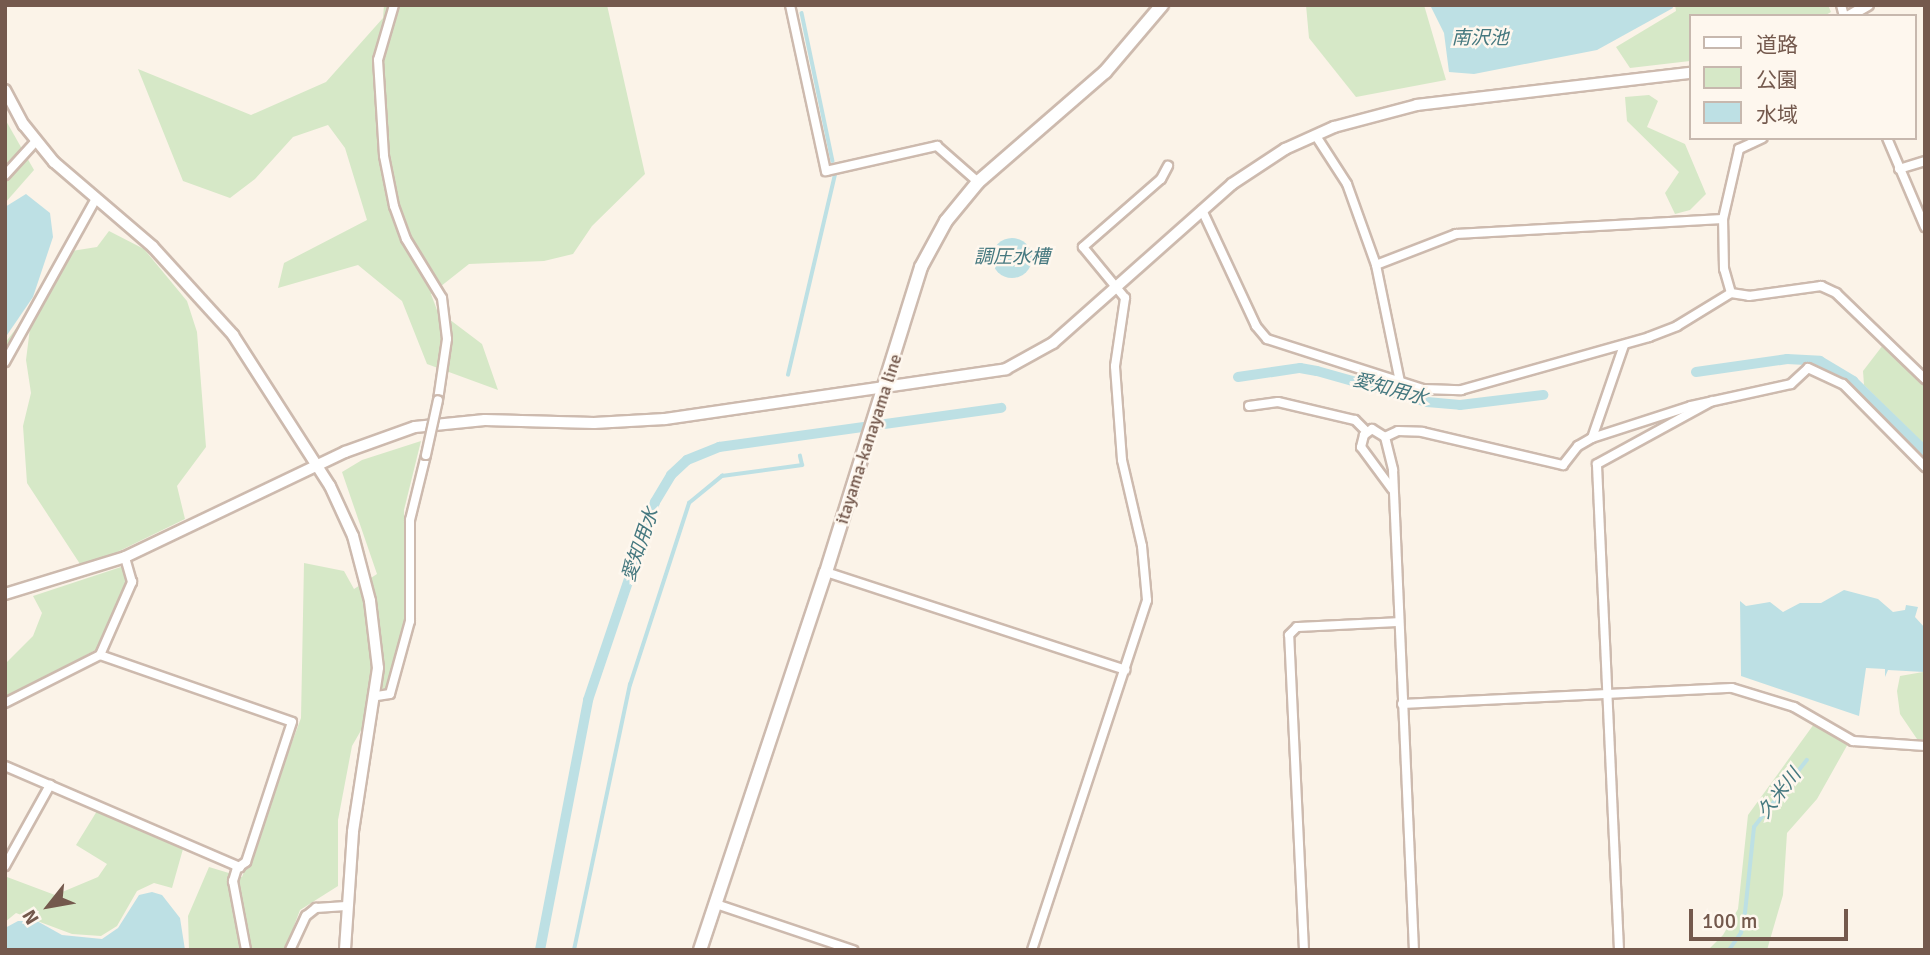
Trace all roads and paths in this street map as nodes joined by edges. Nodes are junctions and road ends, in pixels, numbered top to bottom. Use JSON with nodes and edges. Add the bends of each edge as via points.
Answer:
{"nodes":[{"id":1,"x":394,"y":5,"type":"edge"},
{"id":2,"x":790,"y":5,"type":"edge"},
{"id":3,"x":1162,"y":5,"type":"edge"},
{"id":4,"x":1868,"y":5,"type":"edge"},
{"id":5,"x":1851,"y":14,"type":"edge"},
{"id":6,"x":1688,"y":73,"type":"edge"},
{"id":7,"x":5,"y":90,"type":"edge"},
{"id":8,"x":1316,"y":136,"type":"junction"},
{"id":9,"x":1759,"y":140,"type":"edge"},
{"id":10,"x":1889,"y":140,"type":"edge"},
{"id":11,"x":36,"y":141,"type":"junction"},
{"id":12,"x":1925,"y":161,"type":"edge"},
{"id":13,"x":1168,"y":166,"type":"dead end"},
{"id":14,"x":1899,"y":169,"type":"junction"},
{"id":15,"x":5,"y":176,"type":"edge"},
{"id":16,"x":978,"y":182,"type":"junction"},
{"id":17,"x":95,"y":200,"type":"junction"},
{"id":18,"x":1202,"y":210,"type":"junction"},
{"id":19,"x":1723,"y":219,"type":"junction"},
{"id":20,"x":1925,"y":227,"type":"edge"},
{"id":21,"x":1376,"y":264,"type":"junction"},
{"id":22,"x":1116,"y":287,"type":"junction"},
{"id":23,"x":1731,"y":293,"type":"junction"},
{"id":24,"x":1624,"y":345,"type":"junction"},
{"id":25,"x":5,"y":362,"type":"edge"},
{"id":26,"x":1925,"y":380,"type":"edge"},
{"id":27,"x":1400,"y":382,"type":"junction"},
{"id":28,"x":885,"y":388,"type":"junction"},
{"id":29,"x":1713,"y":401,"type":"junction"},
{"id":30,"x":1249,"y":405,"type":"dead end"},
{"id":31,"x":1367,"y":432,"type":"junction"},
{"id":32,"x":1385,"y":437,"type":"junction"},
{"id":33,"x":1592,"y":438,"type":"junction"},
{"id":34,"x":318,"y":467,"type":"junction"},
{"id":35,"x":1925,"y":467,"type":"edge"},
{"id":36,"x":1392,"y":489,"type":"junction"},
{"id":37,"x":125,"y":557,"type":"junction"},
{"id":38,"x":826,"y":572,"type":"junction"},
{"id":39,"x":5,"y":594,"type":"edge"},
{"id":40,"x":1398,"y":622,"type":"junction"},
{"id":41,"x":100,"y":655,"type":"junction"},
{"id":42,"x":1125,"y":670,"type":"junction"},
{"id":43,"x":1606,"y":694,"type":"junction"},
{"id":44,"x":377,"y":696,"type":"junction"},
{"id":45,"x":5,"y":703,"type":"edge"},
{"id":46,"x":1402,"y":704,"type":"junction"},
{"id":47,"x":1925,"y":746,"type":"edge"},
{"id":48,"x":5,"y":765,"type":"edge"},
{"id":49,"x":50,"y":785,"type":"junction"},
{"id":50,"x":5,"y":866,"type":"edge"},
{"id":51,"x":241,"y":868,"type":"junction"},
{"id":52,"x":716,"y":904,"type":"junction"},
{"id":53,"x":346,"y":906,"type":"junction"},
{"id":54,"x":246,"y":950,"type":"edge"},
{"id":55,"x":290,"y":950,"type":"edge"},
{"id":56,"x":345,"y":950,"type":"edge"},
{"id":57,"x":700,"y":950,"type":"edge"},
{"id":58,"x":853,"y":950,"type":"edge"},
{"id":59,"x":1031,"y":950,"type":"edge"},
{"id":60,"x":1304,"y":950,"type":"edge"},
{"id":61,"x":1414,"y":950,"type":"edge"},
{"id":62,"x":1619,"y":950,"type":"edge"}],
"edges":[{"from":1,"to":44,"type":"street","bridge":true,"via":[[378,60],[384,156],[406,239],[442,298],[447,339],[410,520],[410,621],[390,694]]},
{"from":2,"to":16,"type":"street","via":[[826,171],[937,146]]},
{"from":3,"to":16,"type":"main road","name":"itayama-kanayama line","via":[[1105,72]]},
{"from":4,"to":5,"type":"street"},
{"from":6,"to":8,"type":"street","via":[[1417,105],[1349,121]]},
{"from":7,"to":11,"type":"street"},
{"from":8,"to":18,"type":"street","via":[[1256,167]]},
{"from":8,"to":21,"type":"street","via":[[1347,184]]},
{"from":9,"to":19,"type":"street","via":[[1739,149]]},
{"from":10,"to":14,"type":"street"},
{"from":11,"to":15,"type":"street"},
{"from":11,"to":17,"type":"street"},
{"from":12,"to":14,"type":"street"},
{"from":13,"to":22,"type":"street","via":[[1161,179],[1083,247]]},
{"from":14,"to":20,"type":"street"},
{"from":16,"to":28,"type":"main road","name":"itayama-kanayama line","via":[[946,221],[921,268]]},
{"from":17,"to":25,"type":"street"},
{"from":17,"to":34,"type":"street","via":[[153,247],[198,292],[257,369]]},
{"from":18,"to":22,"type":"street"},
{"from":18,"to":27,"type":"street","via":[[1256,326],[1267,339]]},
{"from":19,"to":21,"type":"street","via":[[1456,234]]},
{"from":19,"to":23,"type":"street","via":[[1724,269]]},
{"from":21,"to":27,"type":"street"},
{"from":22,"to":28,"type":"street","via":[[1053,343],[1020,363],[991,373]]},
{"from":22,"to":42,"type":"street","via":[[1125,299],[1115,366],[1122,460],[1142,546],[1147,600]]},
{"from":23,"to":24,"type":"street","via":[[1677,327]]},
{"from":23,"to":26,"type":"street","via":[[1749,296],[1829,288]]},
{"from":24,"to":27,"type":"street","via":[[1461,390],[1423,389]]},
{"from":24,"to":33,"type":"street"},
{"from":28,"to":34,"type":"street","via":[[629,421],[445,422],[374,439]]},
{"from":28,"to":38,"type":"main road","name":"itayama-kanayama line"},
{"from":29,"to":33,"type":"street"},
{"from":29,"to":35,"type":"street","via":[[1791,384],[1808,368],[1833,375]]},
{"from":29,"to":43,"type":"street","via":[[1597,464]]},
{"from":30,"to":31,"type":"street","via":[[1279,402],[1355,421]]},
{"from":31,"to":32,"type":"street","via":[[1372,429]]},
{"from":31,"to":36,"type":"street","via":[[1362,451],[1384,473]]},
{"from":32,"to":33,"type":"street","via":[[1398,431],[1422,432],[1563,465],[1578,446]]},
{"from":32,"to":36,"type":"street","via":[[1393,470]]},
{"from":34,"to":37,"type":"street"},
{"from":34,"to":44,"type":"street","via":[[353,536],[362,568],[375,634]]},
{"from":36,"to":40,"type":"street"},
{"from":37,"to":39,"type":"street"},
{"from":37,"to":41,"type":"street","via":[[132,582]]},
{"from":38,"to":42,"type":"street"},
{"from":38,"to":52,"type":"main road","name":"itayama-kanayama line"},
{"from":40,"to":46,"type":"street"},
{"from":40,"to":60,"type":"street","via":[[1297,627],[1289,635]]},
{"from":41,"to":45,"type":"street"},
{"from":41,"to":51,"type":"street","via":[[292,722]]},
{"from":42,"to":59,"type":"street"},
{"from":43,"to":46,"type":"street"},
{"from":43,"to":47,"type":"street","via":[[1732,688],[1794,708],[1853,741]]},
{"from":43,"to":62,"type":"street"},
{"from":44,"to":53,"type":"street","via":[[353,832]]},
{"from":46,"to":61,"type":"street"},
{"from":48,"to":49,"type":"street"},
{"from":49,"to":50,"type":"street"},
{"from":49,"to":51,"type":"street"},
{"from":51,"to":54,"type":"street","via":[[236,868],[233,895]]},
{"from":52,"to":57,"type":"main road","name":"itayama-kanayama line"},
{"from":52,"to":58,"type":"street"},
{"from":53,"to":55,"type":"street","via":[[316,908],[306,916]]},
{"from":53,"to":56,"type":"street"}]}
